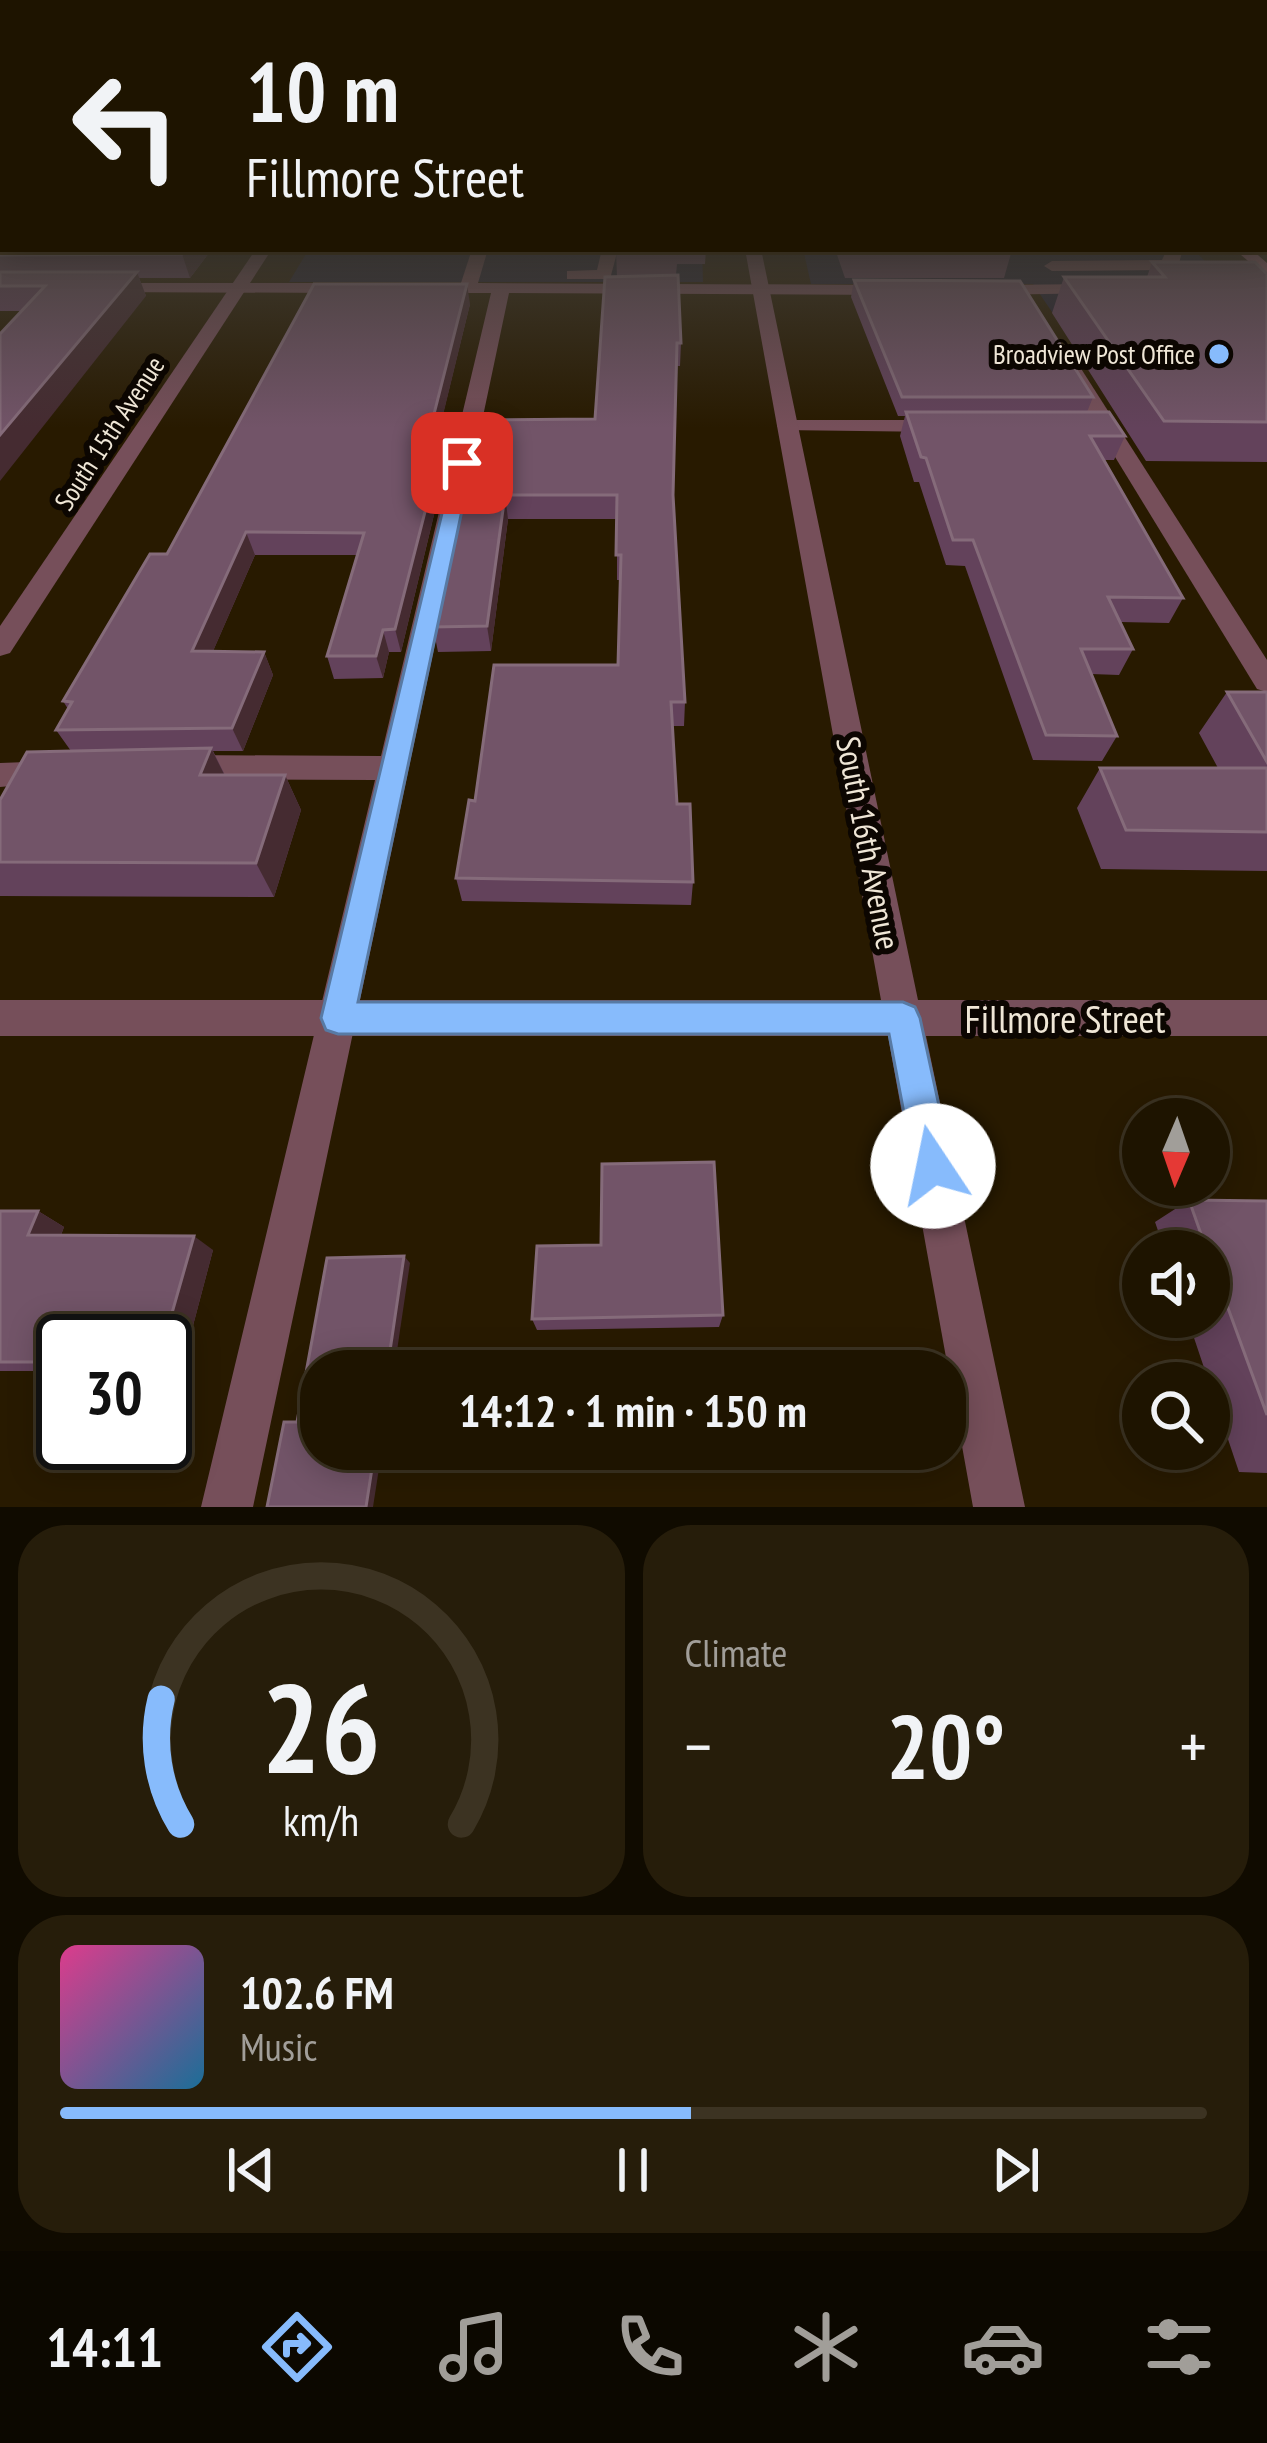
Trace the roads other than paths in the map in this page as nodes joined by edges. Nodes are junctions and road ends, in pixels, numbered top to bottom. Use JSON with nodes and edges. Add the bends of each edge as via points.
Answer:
{"nodes":[{"id":1,"x":125,"y":287,"type":"edge"},
{"id":2,"x":412,"y":287,"type":"edge"},
{"id":3,"x":479,"y":287,"type":"edge"},
{"id":4,"x":667,"y":287,"type":"edge"},
{"id":5,"x":237,"y":288,"type":"junction"},
{"id":6,"x":375,"y":288,"type":"edge"},
{"id":7,"x":398,"y":288,"type":"edge"},
{"id":8,"x":761,"y":289,"type":"junction"},
{"id":9,"x":1069,"y":289,"type":"joint"},
{"id":10,"x":1112,"y":289,"type":"edge"},
{"id":11,"x":915,"y":290,"type":"edge"},
{"id":12,"x":959,"y":290,"type":"edge"},
{"id":13,"x":1059,"y":348,"type":"edge"},
{"id":14,"x":788,"y":426,"type":"junction"},
{"id":15,"x":964,"y":426,"type":"edge"},
{"id":16,"x":0,"y":647,"type":"edge"},
{"id":17,"x":1267,"y":682,"type":"edge"},
{"id":18,"x":150,"y":767,"type":"edge"},
{"id":19,"x":394,"y":768,"type":"junction"},
{"id":20,"x":85,"y":770,"type":"edge"},
{"id":21,"x":0,"y":775,"type":"edge"},
{"id":22,"x":0,"y":1018,"type":"edge"},
{"id":23,"x":338,"y":1018,"type":"junction"},
{"id":24,"x":903,"y":1018,"type":"junction"},
{"id":25,"x":1267,"y":1018,"type":"edge"},
{"id":26,"x":227,"y":1507,"type":"edge"},
{"id":27,"x":999,"y":1507,"type":"edge"}],
"edges":[{"from":1,"to":5,"type":"street"},
{"from":2,"to":7,"type":"street"},
{"from":3,"to":19,"type":"street"},
{"from":4,"to":8,"type":"street"},
{"from":5,"to":6,"type":"street"},
{"from":5,"to":16,"type":"street","name":"South 15th Avenue"},
{"from":8,"to":11,"type":"street"},
{"from":8,"to":14,"type":"street","name":"South 16th Avenue"},
{"from":9,"to":10,"type":"street"},
{"from":9,"to":12,"type":"street","via":[[1029,300]]},
{"from":13,"to":17,"type":"street","via":[[1095,426]]},
{"from":14,"to":15,"type":"street"},
{"from":14,"to":24,"type":"street","name":"South 16th Avenue"},
{"from":18,"to":19,"type":"street"},
{"from":19,"to":23,"type":"street"},
{"from":20,"to":21,"type":"street"},
{"from":22,"to":23,"type":"street","name":"Fillmore Street"},
{"from":23,"to":24,"type":"street","name":"Fillmore Street"},
{"from":23,"to":26,"type":"street"},
{"from":24,"to":25,"type":"street","name":"Fillmore Street"},
{"from":24,"to":27,"type":"street","name":"South 16th Avenue"}]}
